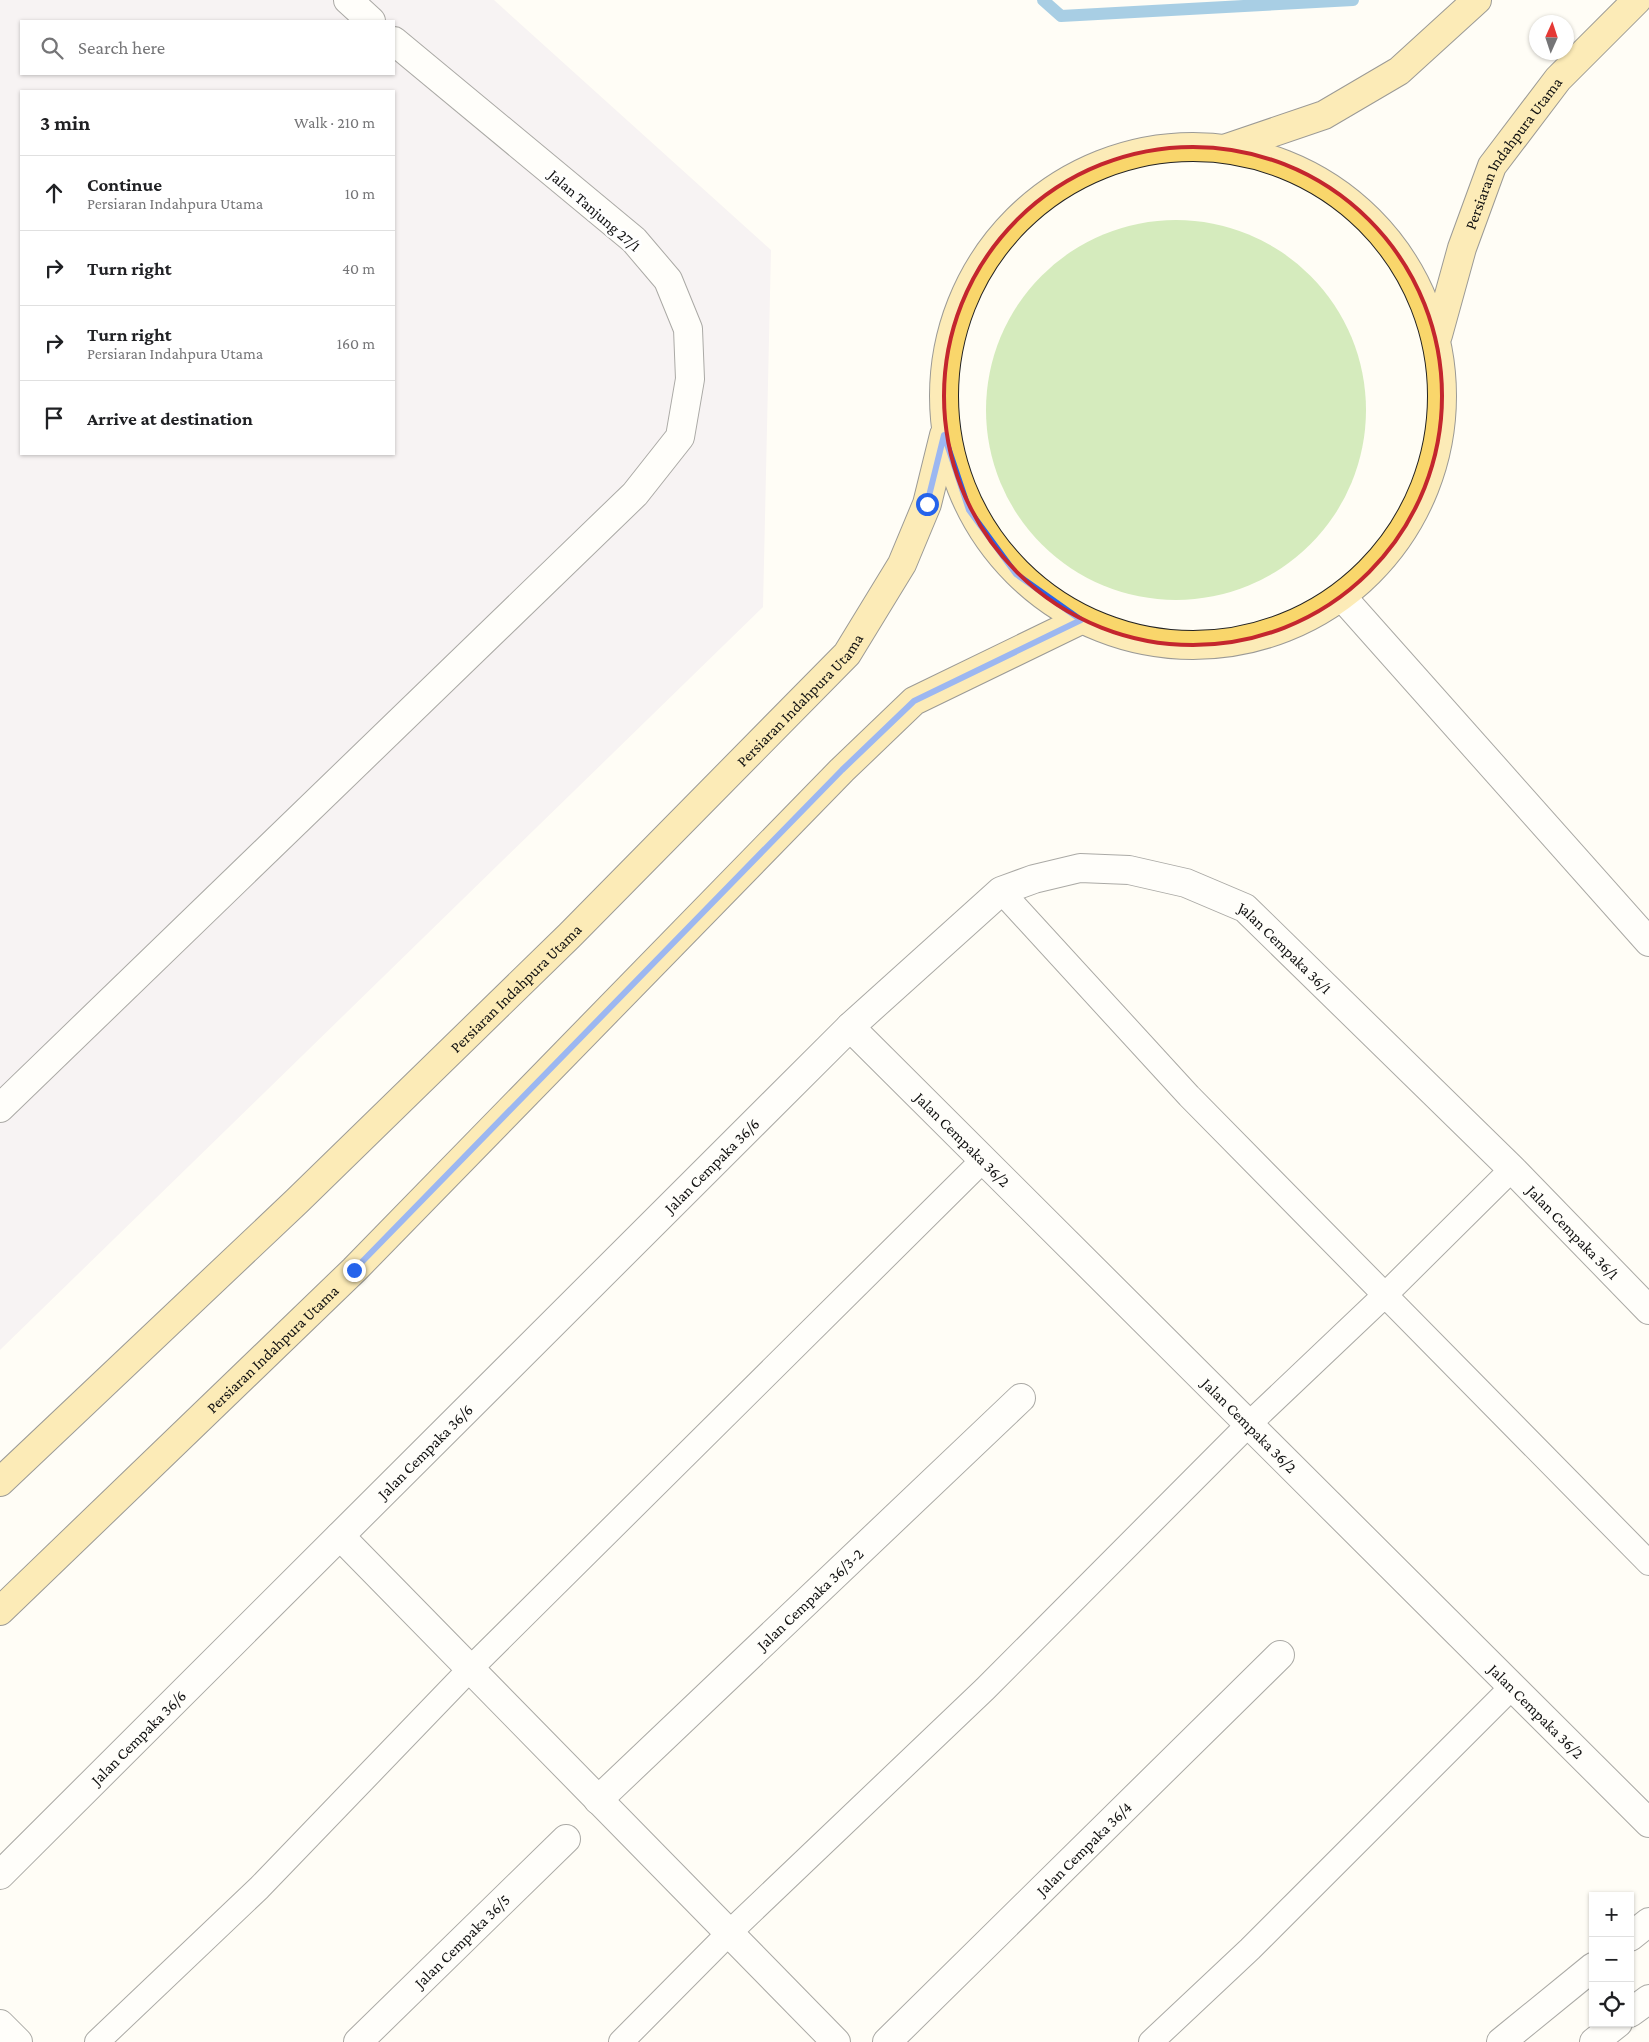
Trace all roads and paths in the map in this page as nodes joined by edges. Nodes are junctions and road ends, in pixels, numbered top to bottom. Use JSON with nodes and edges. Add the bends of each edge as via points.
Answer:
{"nodes":[{"id":1,"x":348,"y":0,"type":"edge"},
{"id":2,"x":1477,"y":0,"type":"edge"},
{"id":3,"x":1637,"y":0,"type":"edge"},
{"id":4,"x":371,"y":20,"type":"edge"},
{"id":5,"x":395,"y":42,"type":"edge"},
{"id":6,"x":1227,"y":148,"type":"junction"},
{"id":7,"x":1438,"y":335,"type":"junction"},
{"id":8,"x":944,"y":435,"type":"junction"},
{"id":9,"x":1343,"y":598,"type":"junction"},
{"id":10,"x":1081,"y":620,"type":"junction"},
{"id":11,"x":1001,"y":891,"type":"junction"},
{"id":12,"x":1649,"y":942,"type":"edge"},
{"id":13,"x":850,"y":1027,"type":"junction"},
{"id":14,"x":0,"y":1108,"type":"edge"},
{"id":15,"x":983,"y":1160,"type":"junction"},
{"id":16,"x":1512,"y":1169,"type":"junction"},
{"id":17,"x":1386,"y":1294,"type":"junction"},
{"id":18,"x":1649,"y":1310,"type":"edge"},
{"id":19,"x":1021,"y":1398,"type":"dead end"},
{"id":20,"x":1249,"y":1424,"type":"junction"},
{"id":21,"x":0,"y":1482,"type":"edge"},
{"id":22,"x":340,"y":1536,"type":"junction"},
{"id":23,"x":1649,"y":1564,"type":"edge"},
{"id":24,"x":0,"y":1611,"type":"edge"},
{"id":25,"x":1280,"y":1655,"type":"dead end"},
{"id":26,"x":470,"y":1669,"type":"junction"},
{"id":27,"x":1512,"y":1687,"type":"junction"},
{"id":28,"x":598,"y":1800,"type":"junction"},
{"id":29,"x":1649,"y":1823,"type":"edge"},
{"id":30,"x":566,"y":1839,"type":"dead end"},
{"id":31,"x":0,"y":1875,"type":"edge"},
{"id":32,"x":1649,"y":1922,"type":"edge"},
{"id":33,"x":729,"y":1933,"type":"junction"},
{"id":34,"x":1634,"y":1934,"type":"edge"},
{"id":35,"x":1589,"y":1971,"type":"edge"},
{"id":36,"x":1649,"y":1999,"type":"edge"},
{"id":37,"x":1634,"y":2010,"type":"edge"},
{"id":38,"x":0,"y":2024,"type":"edge"},
{"id":39,"x":1613,"y":2027,"type":"edge"},
{"id":40,"x":18,"y":2042,"type":"edge"},
{"id":41,"x":97,"y":2042,"type":"edge"},
{"id":42,"x":358,"y":2042,"type":"edge"},
{"id":43,"x":621,"y":2042,"type":"edge"},
{"id":44,"x":836,"y":2042,"type":"edge"},
{"id":45,"x":887,"y":2042,"type":"edge"},
{"id":46,"x":1151,"y":2042,"type":"edge"},
{"id":47,"x":1501,"y":2042,"type":"edge"},
{"id":48,"x":1594,"y":2042,"type":"edge"}],
"edges":[{"from":1,"to":4,"type":"street"},
{"from":2,"to":6,"type":"main road","via":[[1399,71],[1324,115]]},
{"from":3,"to":7,"type":"main road","name":"Persiaran Indahpura Utama","via":[[1558,79],[1492,166],[1462,248]]},
{"from":5,"to":14,"type":"street","name":"Jalan Tanjung 27/1","via":[[634,240],[668,280],[688,329],[690,379],[680,437],[635,494]]},
{"from":6,"to":7,"type":"main road","via":[[1321,180],[1396,246]]},
{"from":6,"to":8,"type":"main road","via":[[1149,150],[1076,175],[1013,221],[968,284],[945,357]]},
{"from":7,"to":9,"type":"main road","via":[[1445,408],[1431,481],[1396,546]]},
{"from":8,"to":10,"type":"main road","via":[[969,510],[1016,574]]},
{"from":8,"to":21,"type":"main road","name":"Persiaran Indahpura Utama","via":[[927,504],[902,564],[847,654],[563,942],[297,1201]]},
{"from":9,"to":10,"type":"main road","via":[[1260,638],[1169,646]]},
{"from":9,"to":12,"type":"street"},
{"from":10,"to":24,"type":"main road","name":"Persiaran Indahpura Utama","via":[[914,701],[842,770],[354,1270]]},
{"from":11,"to":13,"type":"street","name":"Jalan Cempaka 36/1"},
{"from":11,"to":16,"type":"street","name":"Jalan Cempaka 36/1","via":[[1080,868],[1129,870],[1186,883],[1245,908]]},
{"from":11,"to":17,"type":"lane","via":[[1189,1096]]},
{"from":13,"to":15,"type":"street","name":"Jalan Cempaka 36/2"},
{"from":13,"to":22,"type":"street","name":"Jalan Cempaka 36/6"},
{"from":15,"to":20,"type":"street","name":"Jalan Cempaka 36/2"},
{"from":15,"to":26,"type":"lane"},
{"from":16,"to":17,"type":"lane"},
{"from":16,"to":18,"type":"street","name":"Jalan Cempaka 36/1"},
{"from":17,"to":20,"type":"lane"},
{"from":17,"to":23,"type":"lane"},
{"from":19,"to":28,"type":"street","name":"Jalan Cempaka 36/3-2"},
{"from":20,"to":27,"type":"street","name":"Jalan Cempaka 36/2"},
{"from":20,"to":33,"type":"lane","via":[[985,1689]]},
{"from":22,"to":26,"type":"street"},
{"from":22,"to":31,"type":"street","name":"Jalan Cempaka 36/6"},
{"from":25,"to":45,"type":"street","name":"Jalan Cempaka 36/4"},
{"from":26,"to":28,"type":"street"},
{"from":26,"to":41,"type":"lane","via":[[259,1888]]},
{"from":27,"to":29,"type":"street","name":"Jalan Cempaka 36/2"},
{"from":27,"to":46,"type":"lane","via":[[1250,1949]]},
{"from":28,"to":33,"type":"street"},
{"from":30,"to":42,"type":"street","name":"Jalan Cempaka 36/5"},
{"from":32,"to":34,"type":"street"},
{"from":33,"to":43,"type":"lane"},
{"from":33,"to":44,"type":"street"},
{"from":35,"to":47,"type":"street"},
{"from":36,"to":37,"type":"street"},
{"from":38,"to":40,"type":"street"},
{"from":39,"to":48,"type":"street"}]}
